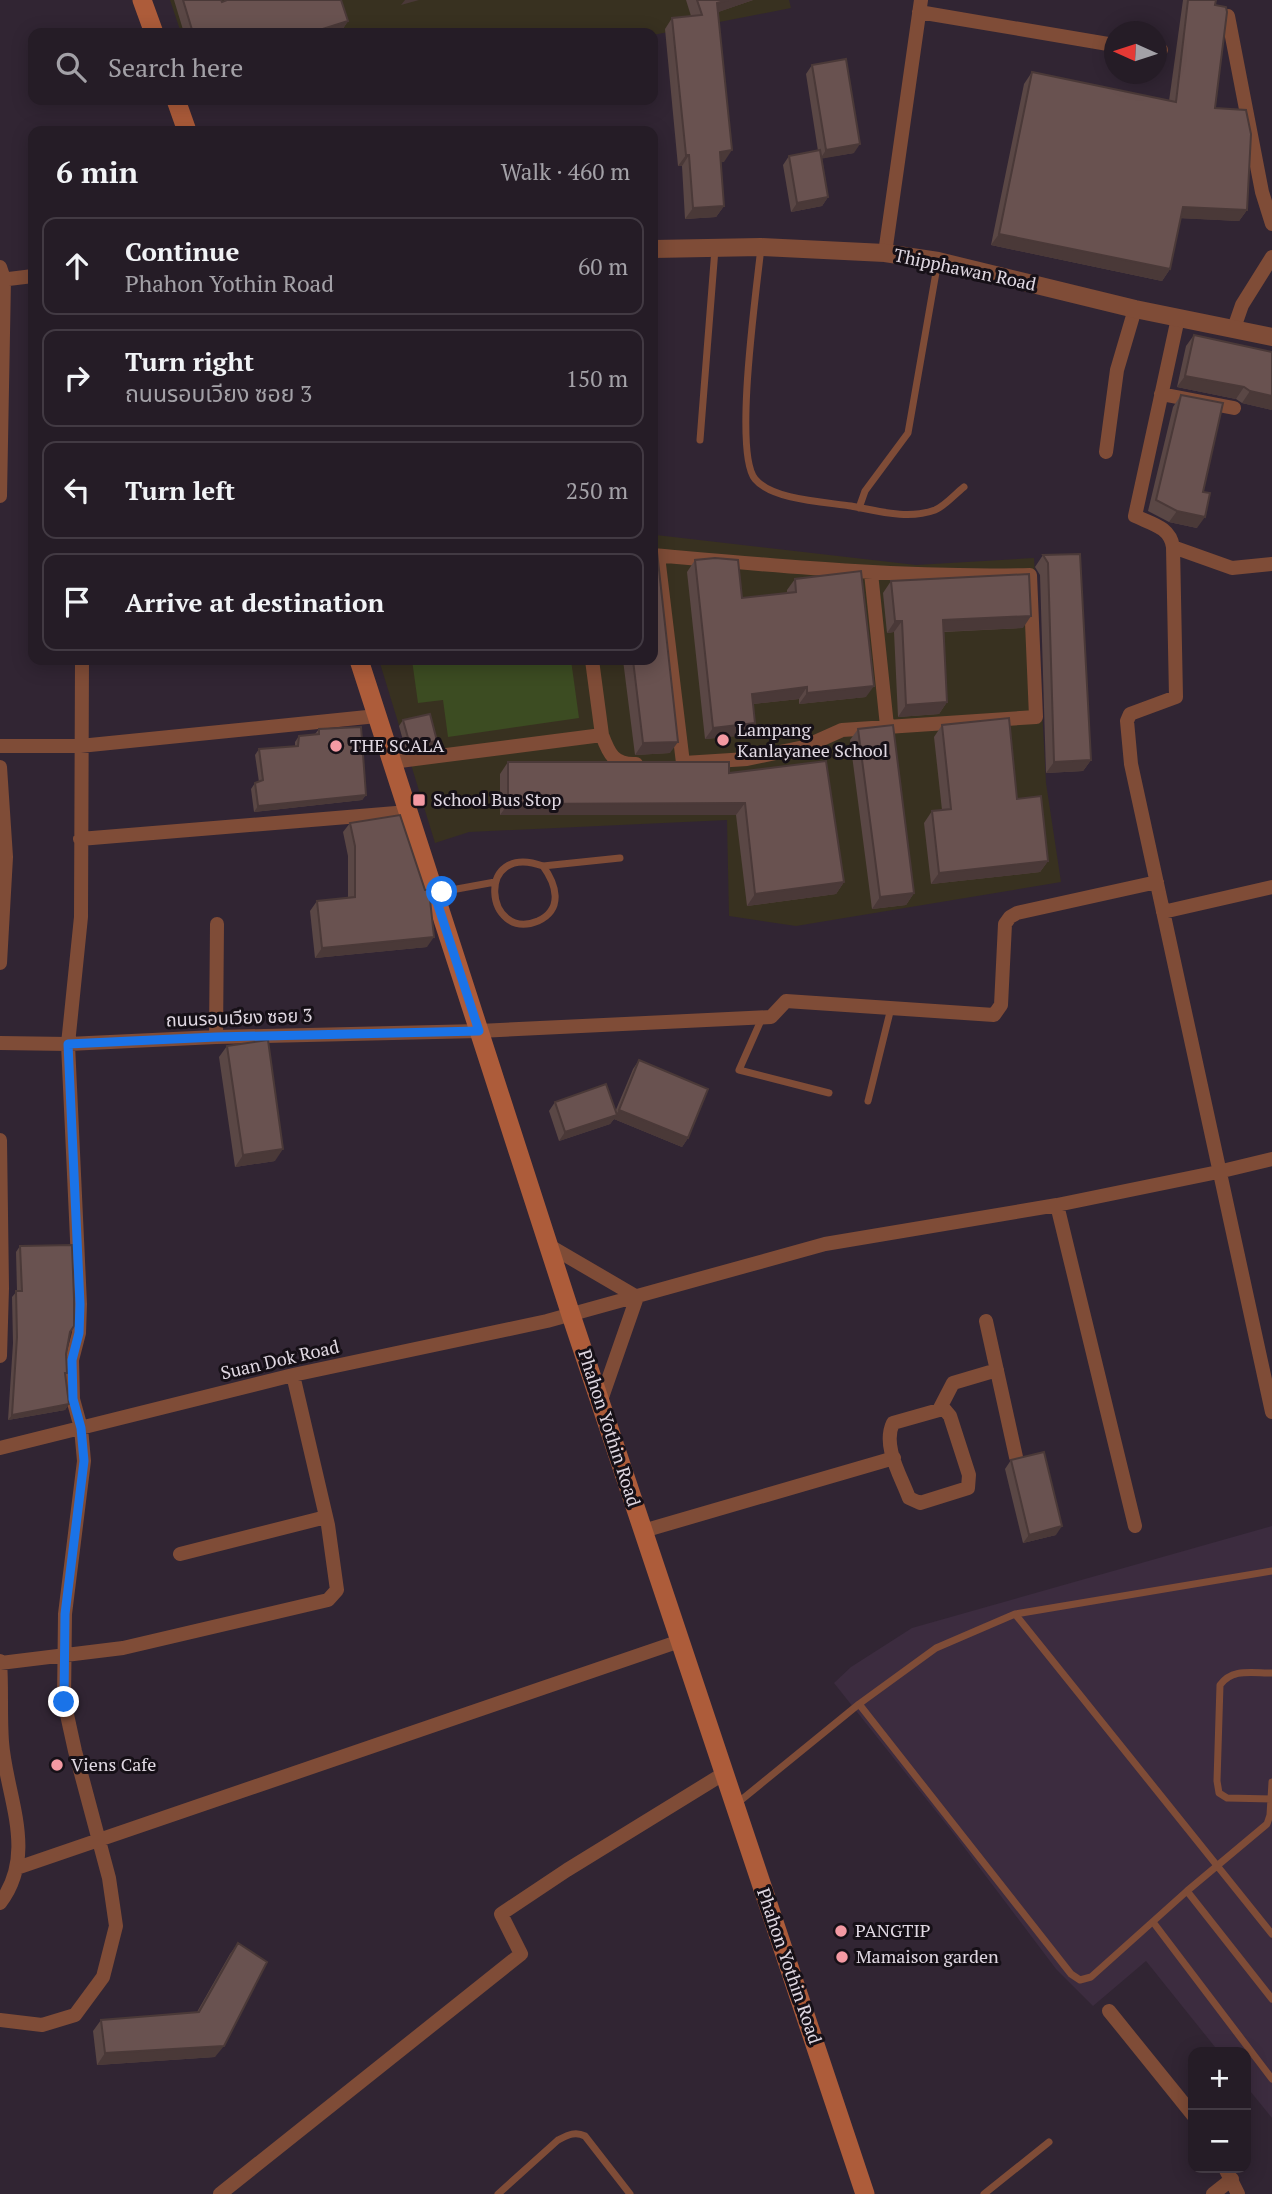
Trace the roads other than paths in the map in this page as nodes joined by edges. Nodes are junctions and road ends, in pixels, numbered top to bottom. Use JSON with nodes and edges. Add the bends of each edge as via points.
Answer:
{"nodes":[{"id":1,"x":142,"y":0,"type":"edge"},
{"id":2,"x":920,"y":6,"type":"edge"},
{"id":3,"x":1228,"y":16,"type":"edge"},
{"id":4,"x":151,"y":28,"type":"edge"},
{"id":5,"x":1104,"y":43,"type":"edge"},
{"id":6,"x":178,"y":105,"type":"edge"},
{"id":7,"x":185,"y":126,"type":"edge"},
{"id":8,"x":1272,"y":224,"type":"edge"},
{"id":9,"x":715,"y":247,"type":"junction"},
{"id":10,"x":761,"y":247,"type":"junction"},
{"id":11,"x":658,"y":249,"type":"edge"},
{"id":12,"x":885,"y":253,"type":"junction"},
{"id":13,"x":1272,"y":257,"type":"edge"},
{"id":14,"x":938,"y":261,"type":"junction"},
{"id":15,"x":1,"y":276,"type":"edge"},
{"id":16,"x":28,"y":276,"type":"edge"},
{"id":17,"x":1135,"y":309,"type":"junction"},
{"id":18,"x":1178,"y":317,"type":"junction"},
{"id":19,"x":1234,"y":328,"type":"junction"},
{"id":20,"x":1272,"y":337,"type":"edge"},
{"id":21,"x":1161,"y":394,"type":"junction"},
{"id":22,"x":1234,"y":408,"type":"dead end"},
{"id":23,"x":700,"y":440,"type":"dead end"},
{"id":24,"x":1105,"y":452,"type":"dead end"},
{"id":25,"x":964,"y":487,"type":"dead end"},
{"id":26,"x":0,"y":496,"type":"edge"},
{"id":27,"x":859,"y":508,"type":"junction"},
{"id":28,"x":1173,"y":547,"type":"junction"},
{"id":29,"x":658,"y":556,"type":"edge"},
{"id":30,"x":1272,"y":564,"type":"edge"},
{"id":31,"x":871,"y":573,"type":"junction"},
{"id":32,"x":658,"y":584,"type":"edge"},
{"id":33,"x":82,"y":665,"type":"edge"},
{"id":34,"x":361,"y":665,"type":"edge"},
{"id":35,"x":593,"y":665,"type":"edge"},
{"id":36,"x":377,"y":716,"type":"junction"},
{"id":37,"x":887,"y":726,"type":"junction"},
{"id":38,"x":602,"y":735,"type":"junction"},
{"id":39,"x":0,"y":746,"type":"edge"},
{"id":40,"x":80,"y":746,"type":"junction"},
{"id":41,"x":392,"y":762,"type":"junction"},
{"id":42,"x":648,"y":764,"type":"edge"},
{"id":43,"x":0,"y":767,"type":"edge"},
{"id":44,"x":408,"y":812,"type":"junction"},
{"id":45,"x":80,"y":839,"type":"junction"},
{"id":46,"x":620,"y":858,"type":"dead end"},
{"id":47,"x":543,"y":866,"type":"junction"},
{"id":48,"x":495,"y":882,"type":"junction"},
{"id":49,"x":1157,"y":882,"type":"junction"},
{"id":50,"x":1272,"y":887,"type":"edge"},
{"id":51,"x":434,"y":893,"type":"junction"},
{"id":52,"x":1163,"y":912,"type":"junction"},
{"id":53,"x":217,"y":923,"type":"dead end"},
{"id":54,"x":0,"y":964,"type":"edge"},
{"id":55,"x":891,"y":1008,"type":"junction"},
{"id":56,"x":762,"y":1018,"type":"junction"},
{"id":57,"x":479,"y":1031,"type":"junction"},
{"id":58,"x":216,"y":1037,"type":"junction"},
{"id":59,"x":0,"y":1043,"type":"edge"},
{"id":60,"x":68,"y":1044,"type":"junction"},
{"id":61,"x":829,"y":1093,"type":"dead end"},
{"id":62,"x":868,"y":1101,"type":"dead end"},
{"id":63,"x":0,"y":1140,"type":"edge"},
{"id":64,"x":1272,"y":1159,"type":"edge"},
{"id":65,"x":1219,"y":1172,"type":"junction"},
{"id":66,"x":1057,"y":1205,"type":"junction"},
{"id":67,"x":548,"y":1245,"type":"junction"},
{"id":68,"x":1,"y":1288,"type":"edge"},
{"id":69,"x":637,"y":1297,"type":"junction"},
{"id":70,"x":571,"y":1315,"type":"junction"},
{"id":71,"x":986,"y":1321,"type":"dead end"},
{"id":72,"x":0,"y":1356,"type":"edge"},
{"id":73,"x":997,"y":1370,"type":"junction"},
{"id":74,"x":293,"y":1375,"type":"junction"},
{"id":75,"x":600,"y":1403,"type":"junction"},
{"id":76,"x":939,"y":1410,"type":"junction"},
{"id":77,"x":1272,"y":1412,"type":"edge"},
{"id":78,"x":81,"y":1428,"type":"junction"},
{"id":79,"x":0,"y":1448,"type":"edge"},
{"id":80,"x":1016,"y":1457,"type":"edge"},
{"id":81,"x":894,"y":1458,"type":"junction"},
{"id":82,"x":326,"y":1517,"type":"junction"},
{"id":83,"x":1135,"y":1525,"type":"dead end"},
{"id":84,"x":643,"y":1531,"type":"junction"},
{"id":85,"x":180,"y":1554,"type":"dead end"},
{"id":86,"x":1272,"y":1571,"type":"edge"},
{"id":87,"x":1015,"y":1614,"type":"junction"},
{"id":88,"x":680,"y":1641,"type":"junction"},
{"id":89,"x":64,"y":1656,"type":"junction"},
{"id":90,"x":0,"y":1662,"type":"edge"},
{"id":91,"x":1272,"y":1673,"type":"edge"},
{"id":92,"x":859,"y":1704,"type":"junction"},
{"id":93,"x":1,"y":1743,"type":"edge"},
{"id":94,"x":723,"y":1774,"type":"junction"},
{"id":95,"x":1272,"y":1782,"type":"edge"},
{"id":96,"x":1272,"y":1799,"type":"edge"},
{"id":97,"x":735,"y":1805,"type":"junction"},
{"id":98,"x":98,"y":1840,"type":"junction"},
{"id":99,"x":1218,"y":1865,"type":"junction"},
{"id":100,"x":17,"y":1868,"type":"junction"},
{"id":101,"x":1187,"y":1891,"type":"junction"},
{"id":102,"x":2,"y":1898,"type":"edge"},
{"id":103,"x":1153,"y":1922,"type":"junction"},
{"id":104,"x":1272,"y":1934,"type":"edge"},
{"id":105,"x":1272,"y":1999,"type":"edge"},
{"id":106,"x":1110,"y":2011,"type":"dead end"},
{"id":107,"x":0,"y":2020,"type":"edge"},
{"id":108,"x":1272,"y":2079,"type":"edge"},
{"id":109,"x":1189,"y":2110,"type":"edge"},
{"id":110,"x":1049,"y":2142,"type":"dead end"},
{"id":111,"x":1228,"y":2173,"type":"edge"},
{"id":112,"x":220,"y":2194,"type":"edge"},
{"id":113,"x":498,"y":2194,"type":"edge"},
{"id":114,"x":630,"y":2194,"type":"edge"},
{"id":115,"x":865,"y":2194,"type":"edge"},
{"id":116,"x":984,"y":2194,"type":"edge"},
{"id":117,"x":1213,"y":2194,"type":"edge"},
{"id":118,"x":1238,"y":2194,"type":"edge"}],
"edges":[{"from":1,"to":4,"type":"main road"},
{"from":2,"to":5,"type":"street"},
{"from":2,"to":12,"type":"street"},
{"from":3,"to":8,"type":"street"},
{"from":6,"to":7,"type":"main road"},
{"from":9,"to":10,"type":"street","name":"Thipphawan Road"},
{"from":9,"to":11,"type":"street","name":"Thipphawan Road"},
{"from":9,"to":23,"type":"lane"},
{"from":10,"to":12,"type":"street","name":"Thipphawan Road"},
{"from":10,"to":27,"type":"lane","via":[[747,377],[748,461],[755,479],[774,493]]},
{"from":12,"to":14,"type":"street","name":"Thipphawan Road"},
{"from":13,"to":19,"type":"street","via":[[1242,305]]},
{"from":14,"to":17,"type":"street","name":"Thipphawan Road"},
{"from":14,"to":27,"type":"lane","via":[[908,433],[865,491]]},
{"from":15,"to":16,"type":"street"},
{"from":15,"to":26,"type":"street"},
{"from":17,"to":18,"type":"street","name":"Thipphawan Road"},
{"from":17,"to":24,"type":"street","via":[[1118,370]]},
{"from":18,"to":19,"type":"street","name":"Thipphawan Road"},
{"from":18,"to":21,"type":"street"},
{"from":19,"to":20,"type":"street","name":"Thipphawan Road"},
{"from":21,"to":22,"type":"street"},
{"from":21,"to":28,"type":"street","via":[[1135,516],[1164,529]]},
{"from":25,"to":27,"type":"lane","via":[[937,509],[918,514]]},
{"from":28,"to":30,"type":"street","via":[[1231,568]]},
{"from":28,"to":49,"type":"street","via":[[1176,696],[1130,715],[1128,721],[1131,764]]},
{"from":29,"to":31,"type":"street"},
{"from":31,"to":37,"type":"street"},
{"from":31,"to":37,"type":"street","via":[[1030,575],[1036,717]]},
{"from":32,"to":37,"type":"street","via":[[677,763],[747,759],[804,747],[842,730]]},
{"from":33,"to":40,"type":"street"},
{"from":34,"to":36,"type":"main road","name":"Phahon Yothin Road"},
{"from":35,"to":38,"type":"street"},
{"from":36,"to":40,"type":"street"},
{"from":36,"to":41,"type":"main road","name":"Phahon Yothin Road"},
{"from":38,"to":41,"type":"street"},
{"from":38,"to":42,"type":"street","via":[[609,754],[625,765]]},
{"from":39,"to":40,"type":"street"},
{"from":40,"to":45,"type":"street"},
{"from":41,"to":44,"type":"main road","name":"Phahon Yothin Road"},
{"from":43,"to":54,"type":"street","via":[[6,857]]},
{"from":44,"to":45,"type":"street"},
{"from":44,"to":51,"type":"main road","name":"Phahon Yothin Road"},
{"from":45,"to":60,"type":"street","via":[[81,917]]},
{"from":46,"to":47,"type":"lane"},
{"from":47,"to":48,"type":"lane","via":[[516,862],[503,869]]},
{"from":47,"to":48,"type":"lane","via":[[554,880],[556,895],[551,910],[540,920],[525,924],[499,911]]},
{"from":48,"to":51,"type":"lane"},
{"from":49,"to":52,"type":"street"},
{"from":49,"to":55,"type":"street","via":[[1010,917],[1005,925],[1001,1005],[993,1015]]},
{"from":50,"to":52,"type":"street"},
{"from":51,"to":57,"type":"main road","name":"Phahon Yothin Road"},
{"from":52,"to":65,"type":"street"},
{"from":53,"to":58,"type":"street"},
{"from":55,"to":56,"type":"street","via":[[786,1001],[771,1017]]},
{"from":55,"to":62,"type":"lane"},
{"from":56,"to":57,"type":"street","name":"ถนนรอบเวียง ซอย 3"},
{"from":56,"to":61,"type":"lane","via":[[740,1070]]},
{"from":57,"to":58,"type":"street","name":"ถนนรอบเวียง ซอย 3"},
{"from":57,"to":67,"type":"main road","name":"Phahon Yothin Road"},
{"from":58,"to":60,"type":"street","name":"ถนนรอบเวียง ซอย 3"},
{"from":59,"to":60,"type":"street","name":"ถนนรอบเวียง ซอย 3"},
{"from":60,"to":78,"type":"street","via":[[80,1304],[72,1360],[73,1399]]},
{"from":63,"to":68,"type":"street"},
{"from":64,"to":65,"type":"street","name":"Suan Dok Road"},
{"from":65,"to":66,"type":"street","name":"Suan Dok Road"},
{"from":65,"to":77,"type":"street"},
{"from":66,"to":69,"type":"street","name":"Suan Dok Road","via":[[825,1244]]},
{"from":66,"to":83,"type":"street"},
{"from":67,"to":69,"type":"street"},
{"from":67,"to":70,"type":"main road","name":"Phahon Yothin Road"},
{"from":68,"to":72,"type":"street"},
{"from":69,"to":70,"type":"street","name":"Suan Dok Road"},
{"from":69,"to":75,"type":"street"},
{"from":70,"to":74,"type":"street","name":"Suan Dok Road"},
{"from":70,"to":75,"type":"main road","name":"Phahon Yothin Road"},
{"from":71,"to":73,"type":"street"},
{"from":73,"to":76,"type":"street","via":[[953,1383]]},
{"from":73,"to":80,"type":"street"},
{"from":74,"to":78,"type":"street","name":"Suan Dok Road"},
{"from":74,"to":82,"type":"street"},
{"from":75,"to":84,"type":"main road","name":"Phahon Yothin Road"},
{"from":76,"to":81,"type":"street","via":[[893,1423],[888,1441]]},
{"from":76,"to":81,"type":"street","via":[[950,1416],[969,1475],[968,1488],[914,1502]]},
{"from":78,"to":79,"type":"street","name":"Suan Dok Road"},
{"from":78,"to":89,"type":"street","via":[[84,1461]]},
{"from":81,"to":84,"type":"street"},
{"from":82,"to":85,"type":"street"},
{"from":82,"to":89,"type":"street","via":[[337,1590],[328,1600],[123,1648]]},
{"from":84,"to":88,"type":"main road","name":"Phahon Yothin Road"},
{"from":86,"to":87,"type":"lane"},
{"from":87,"to":92,"type":"lane","via":[[936,1648]]},
{"from":87,"to":99,"type":"lane"},
{"from":88,"to":94,"type":"main road","name":"Phahon Yothin Road"},
{"from":88,"to":98,"type":"street"},
{"from":89,"to":90,"type":"street"},
{"from":89,"to":98,"type":"street","via":[[64,1702]]},
{"from":90,"to":93,"type":"street"},
{"from":91,"to":96,"type":"lane","via":[[1234,1673],[1220,1685],[1217,1781],[1219,1793],[1227,1798]]},
{"from":92,"to":97,"type":"lane"},
{"from":92,"to":103,"type":"lane","via":[[1071,1975],[1080,1980],[1091,1977]]},
{"from":93,"to":100,"type":"street","via":[[20,1831]]},
{"from":94,"to":97,"type":"main road","name":"Phahon Yothin Road"},
{"from":94,"to":112,"type":"street","via":[[501,1914],[521,1954]]},
{"from":95,"to":96,"type":"lane"},
{"from":96,"to":99,"type":"lane","via":[[1267,1824]]},
{"from":97,"to":115,"type":"main road","name":"Phahon Yothin Road"},
{"from":98,"to":100,"type":"street"},
{"from":98,"to":107,"type":"street","via":[[116,1926],[103,1976],[75,2015],[42,2025]]},
{"from":99,"to":101,"type":"lane"},
{"from":99,"to":104,"type":"lane"},
{"from":100,"to":102,"type":"street"},
{"from":101,"to":103,"type":"lane"},
{"from":101,"to":105,"type":"lane"},
{"from":103,"to":108,"type":"lane"},
{"from":106,"to":109,"type":"street"},
{"from":110,"to":116,"type":"lane"},
{"from":111,"to":117,"type":"street"},
{"from":111,"to":118,"type":"street"},
{"from":113,"to":114,"type":"lane","via":[[558,2140],[579,2134]]}]}
